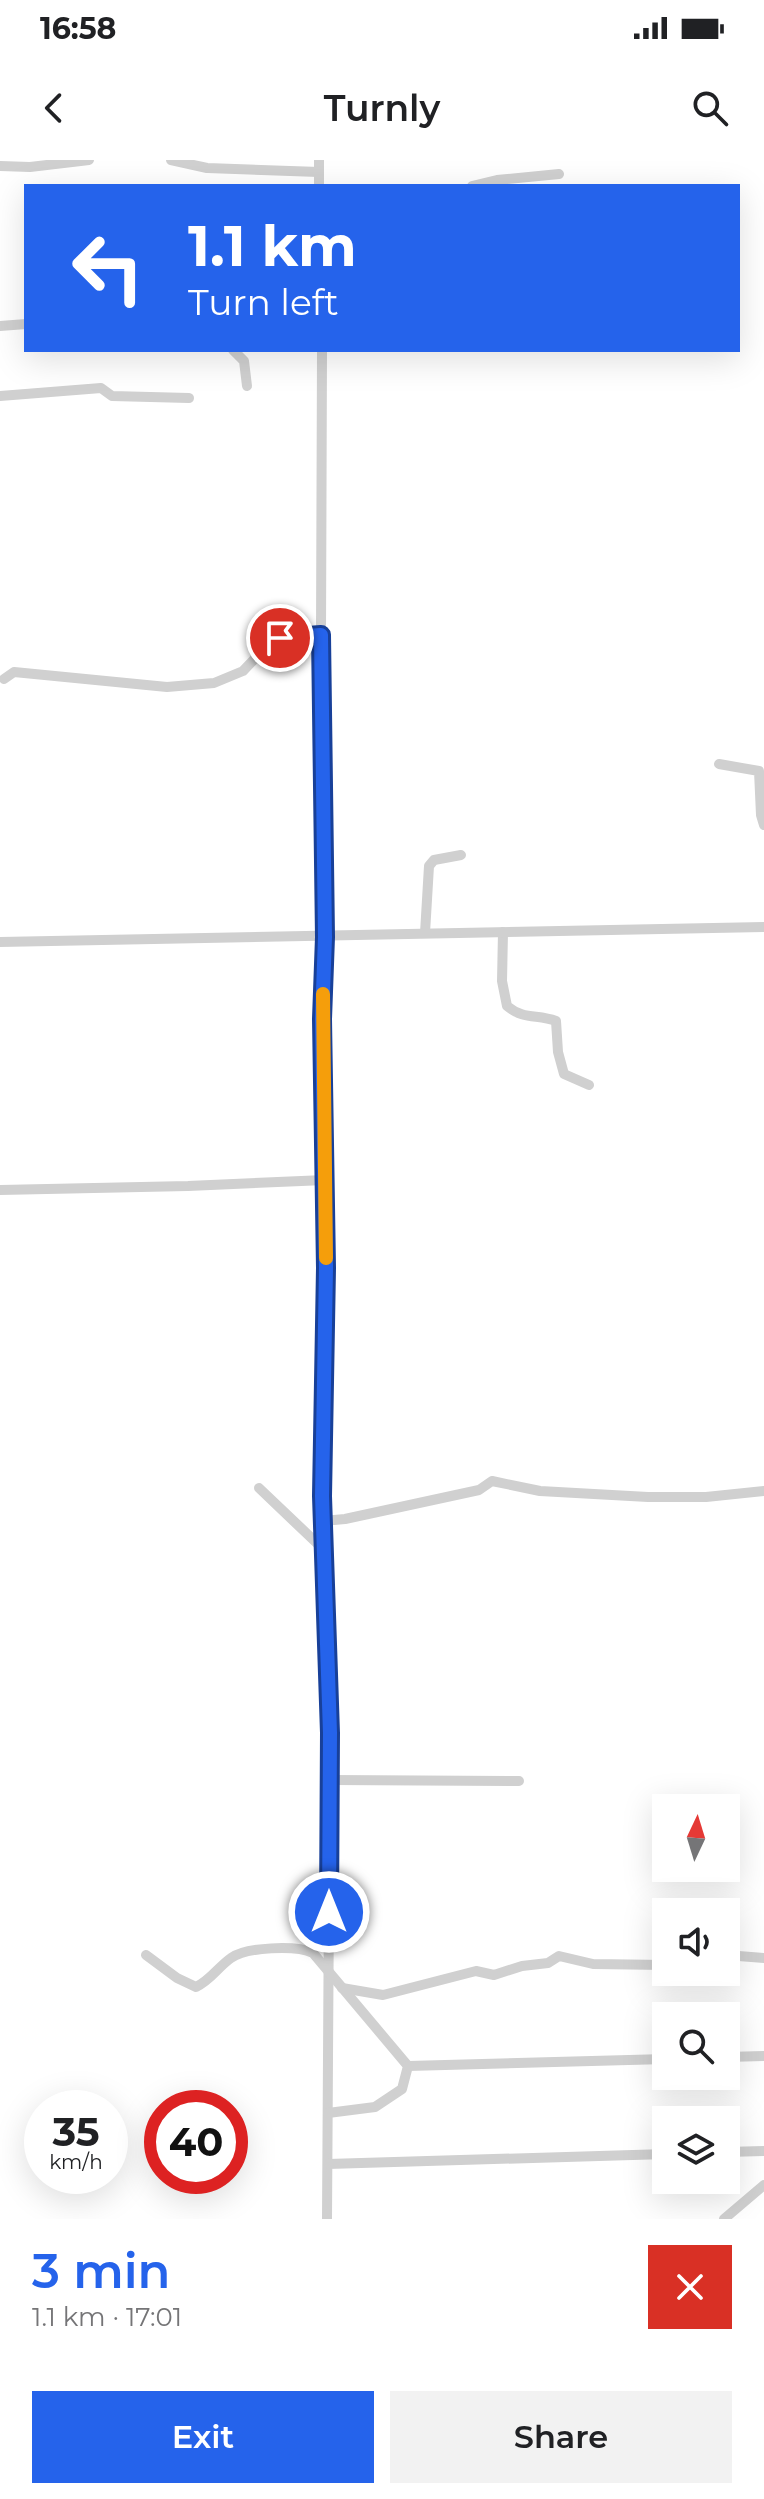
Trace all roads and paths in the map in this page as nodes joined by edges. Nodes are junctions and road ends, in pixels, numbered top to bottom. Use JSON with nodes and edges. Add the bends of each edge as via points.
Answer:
{"nodes":[{"id":1,"x":89,"y":160,"type":"edge"},
{"id":2,"x":171,"y":160,"type":"edge"},
{"id":3,"x":0,"y":166,"type":"edge"},
{"id":4,"x":319,"y":166,"type":"edge"},
{"id":5,"x":559,"y":174,"type":"dead end"},
{"id":6,"x":480,"y":184,"type":"edge"},
{"id":7,"x":24,"y":324,"type":"edge"},
{"id":8,"x":0,"y":326,"type":"edge"},
{"id":9,"x":235,"y":352,"type":"edge"},
{"id":10,"x":322,"y":352,"type":"edge"},
{"id":11,"x":247,"y":386,"type":"dead end"},
{"id":12,"x":0,"y":396,"type":"edge"},
{"id":13,"x":189,"y":398,"type":"dead end"},
{"id":14,"x":321,"y":635,"type":"junction"},
{"id":15,"x":4,"y":679,"type":"dead end"},
{"id":16,"x":719,"y":764,"type":"dead end"},
{"id":17,"x":764,"y":825,"type":"edge"},
{"id":18,"x":461,"y":855,"type":"dead end"},
{"id":19,"x":764,"y":927,"type":"edge"},
{"id":20,"x":503,"y":932,"type":"junction"},
{"id":21,"x":425,"y":933,"type":"junction"},
{"id":22,"x":325,"y":937,"type":"junction"},
{"id":23,"x":0,"y":942,"type":"edge"},
{"id":24,"x":589,"y":1085,"type":"dead end"},
{"id":25,"x":325,"y":1180,"type":"junction"},
{"id":26,"x":0,"y":1190,"type":"edge"},
{"id":27,"x":259,"y":1488,"type":"dead end"},
{"id":28,"x":764,"y":1491,"type":"edge"},
{"id":29,"x":323,"y":1521,"type":"junction"},
{"id":30,"x":323,"y":1549,"type":"junction"},
{"id":31,"x":330,"y":1780,"type":"junction"},
{"id":32,"x":519,"y":1781,"type":"dead end"},
{"id":33,"x":146,"y":1955,"type":"dead end"},
{"id":34,"x":740,"y":1956,"type":"edge"},
{"id":35,"x":764,"y":1958,"type":"edge"},
{"id":36,"x":652,"y":1965,"type":"edge"},
{"id":37,"x":329,"y":1971,"type":"junction"},
{"id":38,"x":342,"y":1988,"type":"junction"},
{"id":39,"x":764,"y":2056,"type":"edge"},
{"id":40,"x":740,"y":2057,"type":"edge"},
{"id":41,"x":652,"y":2059,"type":"edge"},
{"id":42,"x":408,"y":2066,"type":"junction"},
{"id":43,"x":328,"y":2113,"type":"junction"},
{"id":44,"x":764,"y":2151,"type":"edge"},
{"id":45,"x":740,"y":2152,"type":"edge"},
{"id":46,"x":652,"y":2154,"type":"edge"},
{"id":47,"x":328,"y":2164,"type":"junction"},
{"id":48,"x":764,"y":2185,"type":"edge"},
{"id":49,"x":327,"y":2219,"type":"edge"},
{"id":50,"x":724,"y":2219,"type":"edge"}],
"edges":[{"from":1,"to":3,"type":"street"},
{"from":2,"to":4,"type":"street","via":[[207,168]]},
{"from":5,"to":6,"type":"street"},
{"from":7,"to":8,"type":"street"},
{"from":9,"to":11,"type":"street","via":[[244,361]]},
{"from":10,"to":14,"type":"street"},
{"from":12,"to":13,"type":"street","via":[[101,388],[112,396]]},
{"from":14,"to":15,"type":"street","via":[[280,638],[243,671],[214,683],[167,687],[14,672]]},
{"from":14,"to":22,"type":"street"},
{"from":16,"to":17,"type":"street","via":[[759,771]]},
{"from":18,"to":21,"type":"street","via":[[434,860],[429,866]]},
{"from":19,"to":20,"type":"street"},
{"from":20,"to":21,"type":"street"},
{"from":20,"to":24,"type":"street","via":[[507,1006],[527,1017],[556,1021],[564,1074]]},
{"from":21,"to":22,"type":"street"},
{"from":22,"to":23,"type":"street"},
{"from":22,"to":25,"type":"street"},
{"from":25,"to":26,"type":"street"},
{"from":25,"to":29,"type":"street"},
{"from":27,"to":30,"type":"street"},
{"from":28,"to":29,"type":"street","via":[[648,1497],[540,1491],[492,1481],[479,1490]]},
{"from":29,"to":30,"type":"street"},
{"from":30,"to":31,"type":"street"},
{"from":31,"to":32,"type":"street"},
{"from":31,"to":37,"type":"street"},
{"from":33,"to":37,"type":"street","via":[[196,1987],[234,1956],[266,1949],[306,1950]]},
{"from":34,"to":35,"type":"street"},
{"from":36,"to":38,"type":"street","via":[[593,1964],[559,1956],[494,1975],[476,1971],[383,1995]]},
{"from":37,"to":38,"type":"street"},
{"from":37,"to":43,"type":"street"},
{"from":38,"to":42,"type":"street"},
{"from":39,"to":40,"type":"street"},
{"from":41,"to":42,"type":"street"},
{"from":42,"to":43,"type":"street","via":[[402,2089],[375,2107]]},
{"from":43,"to":47,"type":"street"},
{"from":44,"to":45,"type":"street"},
{"from":46,"to":47,"type":"street"},
{"from":47,"to":49,"type":"street"},
{"from":48,"to":50,"type":"street"}]}
